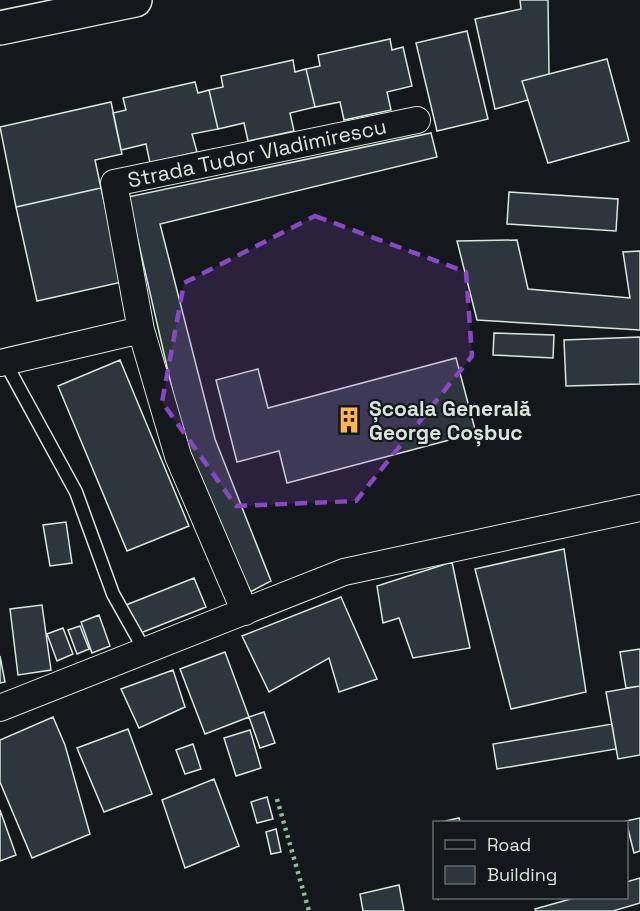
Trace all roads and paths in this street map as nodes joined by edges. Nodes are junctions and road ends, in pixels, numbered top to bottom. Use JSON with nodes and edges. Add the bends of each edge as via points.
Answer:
{"nodes":[{"id":1,"x":135,"y":0,"type":"edge"},
{"id":2,"x":0,"y":28,"type":"edge"},
{"id":3,"x":417,"y":120,"type":"dead end"},
{"id":4,"x":141,"y":330,"type":"junction"},
{"id":5,"x":2,"y":362,"type":"edge"},
{"id":6,"x":640,"y":508,"type":"edge"},
{"id":7,"x":245,"y":612,"type":"junction"},
{"id":8,"x":145,"y":651,"type":"junction"},
{"id":9,"x":0,"y":708,"type":"edge"}],
"edges":[{"from":1,"to":2,"type":"main road"},
{"from":3,"to":4,"type":"street","name":"Strada Tudor Vladimirescu","via":[[114,183]]},
{"from":4,"to":5,"type":"street"},
{"from":4,"to":7,"type":"street","name":"Strada Tudor Vladimirescu","via":[[178,456]]},
{"from":5,"to":8,"type":"lane","via":[[76,492],[113,594]]},
{"from":6,"to":7,"type":"street","via":[[344,572]]},
{"from":7,"to":8,"type":"street"},
{"from":8,"to":9,"type":"street"}]}
